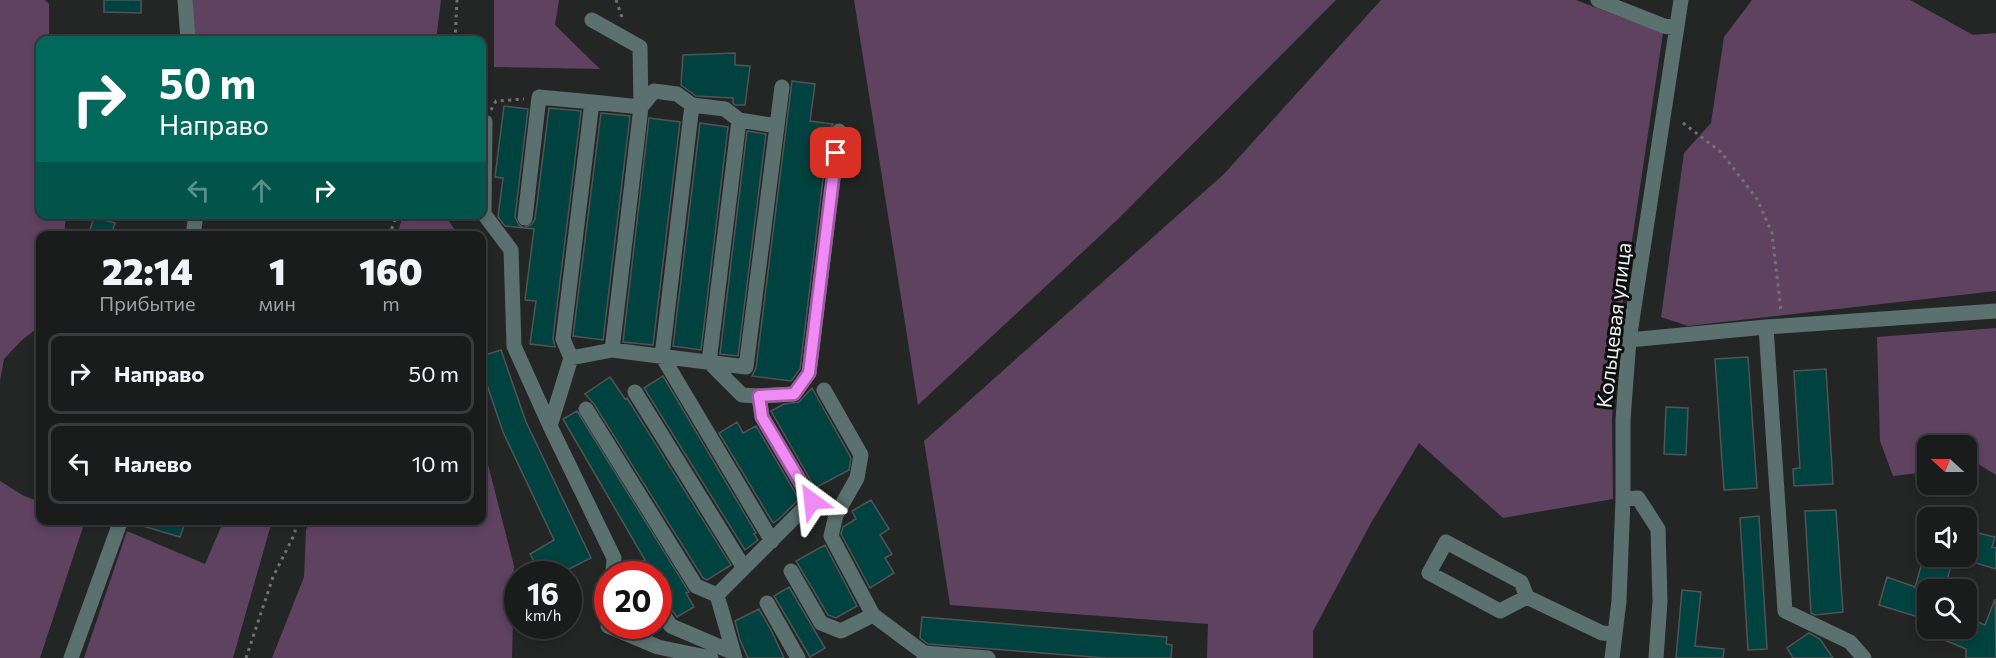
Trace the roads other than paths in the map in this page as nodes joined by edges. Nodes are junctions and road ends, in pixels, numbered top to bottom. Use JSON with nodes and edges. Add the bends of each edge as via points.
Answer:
{"nodes":[{"id":1,"x":185,"y":0,"type":"edge"},
{"id":2,"x":1598,"y":0,"type":"edge"},
{"id":3,"x":1681,"y":0,"type":"edge"},
{"id":4,"x":592,"y":20,"type":"dead end"},
{"id":5,"x":1676,"y":28,"type":"junction"},
{"id":6,"x":188,"y":36,"type":"edge"},
{"id":7,"x":782,"y":87,"type":"dead end"},
{"id":8,"x":592,"y":102,"type":"junction"},
{"id":9,"x":692,"y":105,"type":"junction"},
{"id":10,"x":641,"y":107,"type":"junction"},
{"id":11,"x":739,"y":120,"type":"junction"},
{"id":12,"x":777,"y":126,"type":"junction"},
{"id":13,"x":839,"y":130,"type":"dead end"},
{"id":14,"x":486,"y":217,"type":"edge"},
{"id":15,"x":525,"y":218,"type":"dead end"},
{"id":16,"x":1996,"y":311,"type":"edge"},
{"id":17,"x":1766,"y":327,"type":"junction"},
{"id":18,"x":1629,"y":340,"type":"junction"},
{"id":19,"x":612,"y":350,"type":"junction"},
{"id":20,"x":662,"y":356,"type":"junction"},
{"id":21,"x":571,"y":358,"type":"junction"},
{"id":22,"x":709,"y":362,"type":"junction"},
{"id":23,"x":824,"y":390,"type":"dead end"},
{"id":24,"x":635,"y":392,"type":"dead end"},
{"id":25,"x":759,"y":396,"type":"junction"},
{"id":26,"x":586,"y":409,"type":"dead end"},
{"id":27,"x":550,"y":426,"type":"junction"},
{"id":28,"x":1623,"y":499,"type":"junction"},
{"id":29,"x":119,"y":525,"type":"edge"},
{"id":30,"x":772,"y":541,"type":"junction"},
{"id":31,"x":614,"y":561,"type":"edge"},
{"id":32,"x":744,"y":568,"type":"junction"},
{"id":33,"x":791,"y":571,"type":"dead end"},
{"id":34,"x":717,"y":595,"type":"junction"},
{"id":35,"x":1527,"y":597,"type":"junction"},
{"id":36,"x":767,"y":603,"type":"dead end"},
{"id":37,"x":873,"y":615,"type":"junction"},
{"id":38,"x":672,"y":627,"type":"edge"},
{"id":39,"x":1615,"y":634,"type":"junction"},
{"id":40,"x":639,"y":639,"type":"edge"},
{"id":41,"x":924,"y":655,"type":"edge"},
{"id":42,"x":730,"y":656,"type":"edge"},
{"id":43,"x":71,"y":658,"type":"edge"},
{"id":44,"x":711,"y":658,"type":"edge"},
{"id":45,"x":798,"y":658,"type":"edge"},
{"id":46,"x":988,"y":658,"type":"edge"},
{"id":47,"x":1612,"y":658,"type":"edge"},
{"id":48,"x":1656,"y":658,"type":"edge"},
{"id":49,"x":1864,"y":658,"type":"edge"}],
"edges":[{"from":1,"to":6,"type":"street"},
{"from":2,"to":5,"type":"street"},
{"from":3,"to":5,"type":"street","name":"Кольцевая улица"},
{"from":4,"to":10,"type":"street","via":[[640,47]]},
{"from":5,"to":18,"type":"street","name":"Кольцевая улица"},
{"from":7,"to":12,"type":"street"},
{"from":8,"to":10,"type":"street"},
{"from":8,"to":15,"type":"street","via":[[539,97]]},
{"from":8,"to":21,"type":"street","via":[[563,339]]},
{"from":9,"to":10,"type":"street","via":[[677,94],[654,91]]},
{"from":9,"to":11,"type":"street","via":[[725,109]]},
{"from":9,"to":20,"type":"street"},
{"from":10,"to":19,"type":"street"},
{"from":11,"to":12,"type":"street"},
{"from":11,"to":22,"type":"street"},
{"from":12,"to":22,"type":"street","via":[[746,367]]},
{"from":13,"to":25,"type":"street","via":[[809,373],[794,394]]},
{"from":14,"to":27,"type":"street","via":[[511,250],[514,346]]},
{"from":16,"to":17,"type":"street"},
{"from":17,"to":18,"type":"street"},
{"from":17,"to":49,"type":"street","via":[[1785,611],[1850,642]]},
{"from":18,"to":28,"type":"street","name":"Кольцевая улица","via":[[1623,419]]},
{"from":19,"to":20,"type":"street"},
{"from":19,"to":21,"type":"street"},
{"from":20,"to":22,"type":"street"},
{"from":20,"to":30,"type":"street"},
{"from":21,"to":27,"type":"street"},
{"from":22,"to":25,"type":"street","via":[[742,395]]},
{"from":23,"to":37,"type":"street","via":[[861,455],[857,478],[836,515],[831,536]]},
{"from":24,"to":32,"type":"street"},
{"from":25,"to":30,"type":"street","via":[[762,417],[812,501]]},
{"from":26,"to":34,"type":"street","via":[[696,586]]},
{"from":27,"to":31,"type":"street"},
{"from":28,"to":39,"type":"street","name":"Кольцевая улица"},
{"from":28,"to":48,"type":"street","via":[[1638,498],[1658,529],[1660,601]]},
{"from":29,"to":43,"type":"street"},
{"from":30,"to":32,"type":"street"},
{"from":32,"to":34,"type":"street"},
{"from":33,"to":37,"type":"street","via":[[821,623],[841,631]]},
{"from":34,"to":42,"type":"street"},
{"from":35,"to":35,"type":"street","via":[[1500,610],[1429,573],[1446,542],[1521,582]]},
{"from":35,"to":39,"type":"street","via":[[1602,633]]},
{"from":36,"to":45,"type":"street"},
{"from":37,"to":41,"type":"street"},
{"from":38,"to":42,"type":"street"},
{"from":39,"to":47,"type":"street","name":"Кольцевая улица"},
{"from":40,"to":44,"type":"street"},
{"from":41,"to":46,"type":"street"}]}
